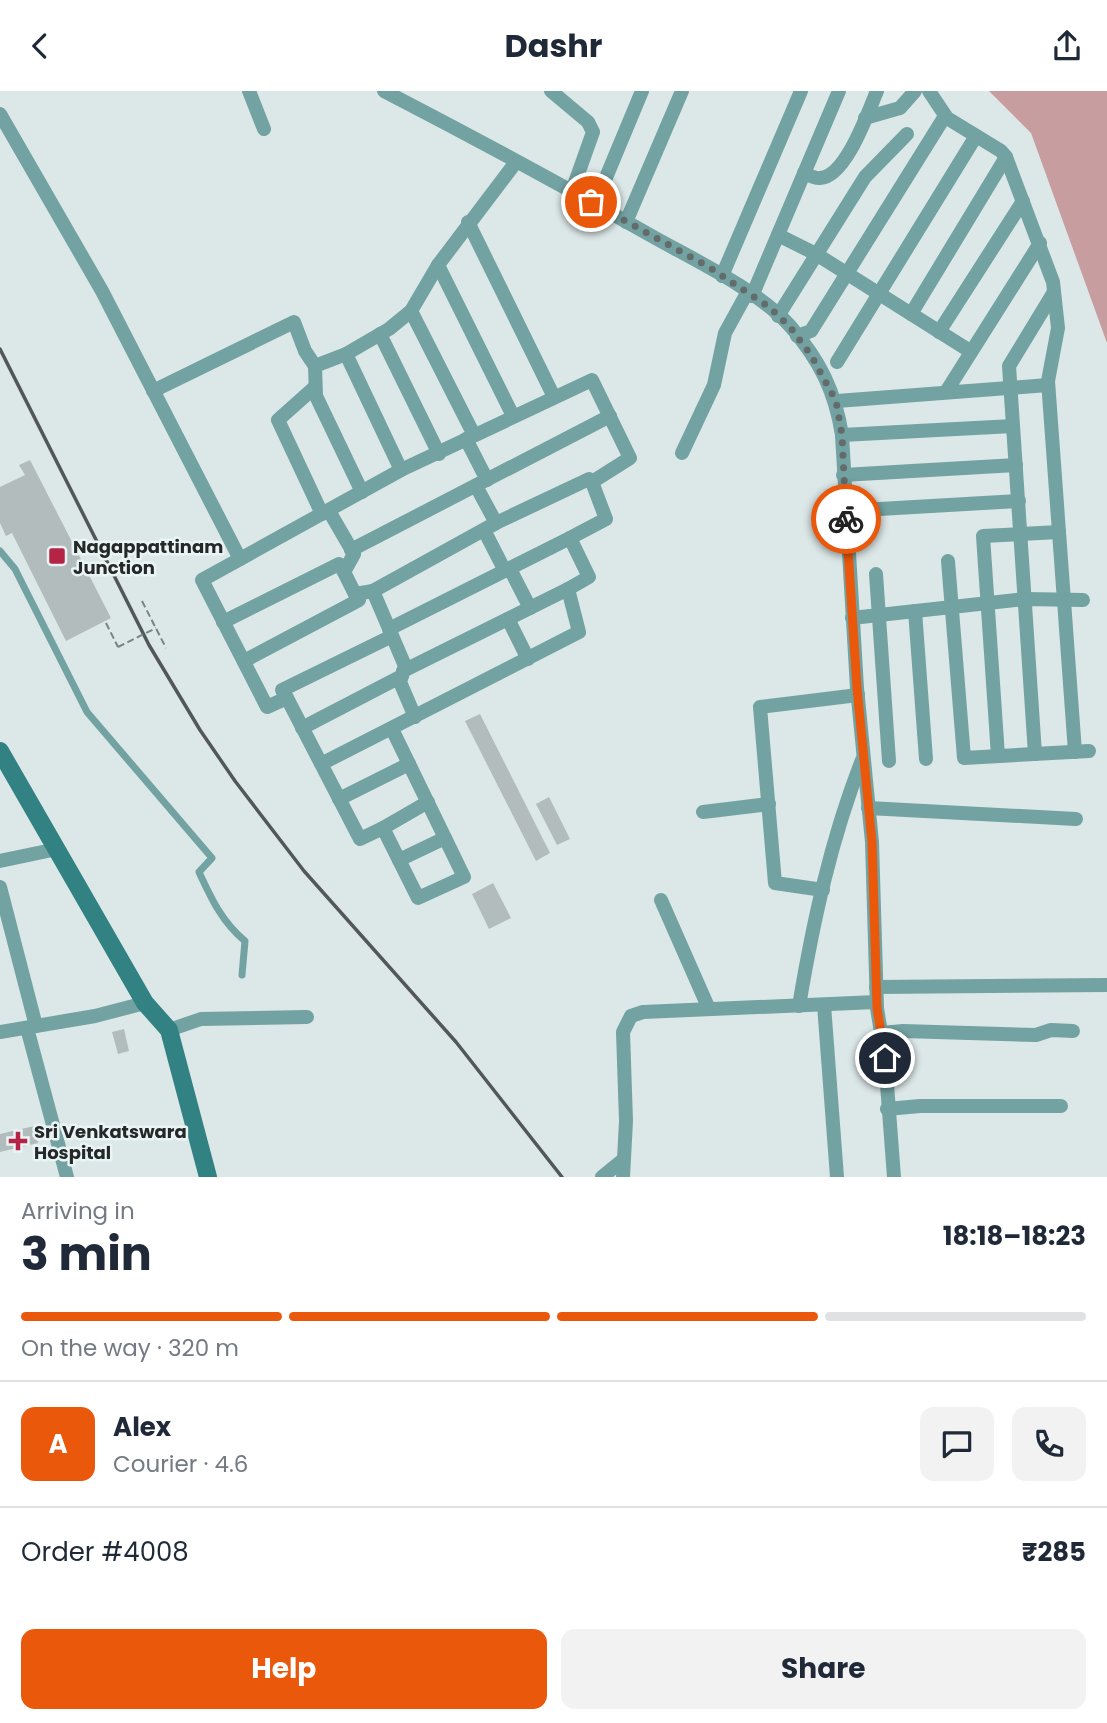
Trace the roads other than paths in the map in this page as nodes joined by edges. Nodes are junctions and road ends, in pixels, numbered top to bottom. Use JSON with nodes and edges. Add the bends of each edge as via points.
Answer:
{"nodes":[{"id":1,"x":249,"y":91,"type":"edge"},
{"id":2,"x":384,"y":91,"type":"edge"},
{"id":3,"x":551,"y":91,"type":"edge"},
{"id":4,"x":642,"y":91,"type":"edge"},
{"id":5,"x":682,"y":91,"type":"edge"},
{"id":6,"x":801,"y":91,"type":"edge"},
{"id":7,"x":839,"y":91,"type":"edge"},
{"id":8,"x":877,"y":91,"type":"edge"},
{"id":9,"x":915,"y":91,"type":"edge"},
{"id":10,"x":929,"y":91,"type":"edge"},
{"id":11,"x":0,"y":114,"type":"edge"},
{"id":12,"x":945,"y":116,"type":"junction"},
{"id":13,"x":865,"y":118,"type":"junction"},
{"id":14,"x":264,"y":129,"type":"dead end"},
{"id":15,"x":907,"y":134,"type":"dead end"},
{"id":16,"x":976,"y":136,"type":"junction"},
{"id":17,"x":1006,"y":157,"type":"junction"},
{"id":18,"x":516,"y":162,"type":"junction"},
{"id":19,"x":804,"y":173,"type":"junction"},
{"id":20,"x":572,"y":191,"type":"junction"},
{"id":21,"x":1023,"y":201,"type":"junction"},
{"id":22,"x":595,"y":204,"type":"junction"},
{"id":23,"x":468,"y":222,"type":"junction"},
{"id":24,"x":626,"y":222,"type":"junction"},
{"id":25,"x":778,"y":235,"type":"junction"},
{"id":26,"x":1040,"y":243,"type":"junction"},
{"id":27,"x":816,"y":254,"type":"junction"},
{"id":28,"x":438,"y":264,"type":"junction"},
{"id":29,"x":847,"y":274,"type":"junction"},
{"id":30,"x":722,"y":276,"type":"junction"},
{"id":31,"x":1054,"y":292,"type":"junction"},
{"id":32,"x":750,"y":294,"type":"junction"},
{"id":33,"x":879,"y":294,"type":"junction"},
{"id":34,"x":411,"y":311,"type":"junction"},
{"id":35,"x":911,"y":314,"type":"junction"},
{"id":36,"x":778,"y":316,"type":"junction"},
{"id":37,"x":939,"y":331,"type":"junction"},
{"id":38,"x":380,"y":334,"type":"junction"},
{"id":39,"x":797,"y":337,"type":"junction"},
{"id":40,"x":970,"y":351,"type":"junction"},
{"id":41,"x":346,"y":354,"type":"junction"},
{"id":42,"x":837,"y":362,"type":"dead end"},
{"id":43,"x":315,"y":366,"type":"junction"},
{"id":44,"x":1048,"y":385,"type":"junction"},
{"id":45,"x":315,"y":387,"type":"junction"},
{"id":46,"x":1010,"y":387,"type":"junction"},
{"id":47,"x":153,"y":391,"type":"junction"},
{"id":48,"x":946,"y":392,"type":"junction"},
{"id":49,"x":554,"y":397,"type":"junction"},
{"id":50,"x":836,"y":401,"type":"junction"},
{"id":51,"x":513,"y":416,"type":"junction"},
{"id":52,"x":610,"y":417,"type":"junction"},
{"id":53,"x":1013,"y":426,"type":"junction"},
{"id":54,"x":842,"y":435,"type":"junction"},
{"id":55,"x":470,"y":437,"type":"junction"},
{"id":56,"x":682,"y":453,"type":"dead end"},
{"id":57,"x":439,"y":454,"type":"junction"},
{"id":58,"x":1016,"y":465,"type":"junction"},
{"id":59,"x":401,"y":470,"type":"junction"},
{"id":60,"x":843,"y":475,"type":"junction"},
{"id":61,"x":592,"y":482,"type":"junction"},
{"id":62,"x":481,"y":483,"type":"junction"},
{"id":63,"x":362,"y":492,"type":"junction"},
{"id":64,"x":1019,"y":501,"type":"junction"},
{"id":65,"x":845,"y":511,"type":"junction"},
{"id":66,"x":325,"y":513,"type":"junction"},
{"id":67,"x":490,"y":526,"type":"junction"},
{"id":68,"x":1059,"y":532,"type":"junction"},
{"id":69,"x":1021,"y":534,"type":"junction"},
{"id":70,"x":570,"y":538,"type":"junction"},
{"id":71,"x":351,"y":550,"type":"junction"},
{"id":72,"x":0,"y":551,"type":"edge"},
{"id":73,"x":240,"y":559,"type":"junction"},
{"id":74,"x":948,"y":561,"type":"dead end"},
{"id":75,"x":508,"y":570,"type":"junction"},
{"id":76,"x":344,"y":572,"type":"junction"},
{"id":77,"x":876,"y":574,"type":"dead end"},
{"id":78,"x":568,"y":589,"type":"junction"},
{"id":79,"x":373,"y":591,"type":"junction"},
{"id":80,"x":355,"y":594,"type":"junction"},
{"id":81,"x":1025,"y":599,"type":"junction"},
{"id":82,"x":1064,"y":600,"type":"junction"},
{"id":83,"x":1083,"y":600,"type":"dead end"},
{"id":84,"x":987,"y":603,"type":"junction"},
{"id":85,"x":952,"y":607,"type":"junction"},
{"id":86,"x":530,"y":608,"type":"junction"},
{"id":87,"x":915,"y":611,"type":"junction"},
{"id":88,"x":879,"y":615,"type":"junction"},
{"id":89,"x":852,"y":618,"type":"junction"},
{"id":90,"x":508,"y":619,"type":"junction"},
{"id":91,"x":223,"y":622,"type":"junction"},
{"id":92,"x":390,"y":632,"type":"junction"},
{"id":93,"x":528,"y":659,"type":"junction"},
{"id":94,"x":244,"y":661,"type":"junction"},
{"id":95,"x":403,"y":673,"type":"junction"},
{"id":96,"x":858,"y":695,"type":"junction"},
{"id":97,"x":287,"y":698,"type":"junction"},
{"id":98,"x":415,"y":717,"type":"junction"},
{"id":99,"x":302,"y":728,"type":"junction"},
{"id":100,"x":393,"y":729,"type":"junction"},
{"id":101,"x":0,"y":751,"type":"edge"},
{"id":102,"x":1035,"y":754,"type":"junction"},
{"id":103,"x":998,"y":756,"type":"junction"},
{"id":104,"x":863,"y":757,"type":"junction"},
{"id":105,"x":926,"y":759,"type":"dead end"},
{"id":106,"x":889,"y":761,"type":"dead end"},
{"id":107,"x":321,"y":764,"type":"junction"},
{"id":108,"x":409,"y":764,"type":"junction"},
{"id":109,"x":339,"y":799,"type":"junction"},
{"id":110,"x":428,"y":802,"type":"junction"},
{"id":111,"x":769,"y":804,"type":"junction"},
{"id":112,"x":868,"y":808,"type":"junction"},
{"id":113,"x":703,"y":812,"type":"dead end"},
{"id":114,"x":1076,"y":819,"type":"dead end"},
{"id":115,"x":383,"y":828,"type":"junction"},
{"id":116,"x":445,"y":838,"type":"junction"},
{"id":117,"x":57,"y":849,"type":"junction"},
{"id":118,"x":0,"y":860,"type":"edge"},
{"id":119,"x":399,"y":860,"type":"junction"},
{"id":120,"x":0,"y":887,"type":"edge"},
{"id":121,"x":822,"y":890,"type":"junction"},
{"id":122,"x":661,"y":900,"type":"dead end"},
{"id":123,"x":242,"y":975,"type":"dead end"},
{"id":124,"x":1107,"y":985,"type":"edge"},
{"id":125,"x":876,"y":986,"type":"junction"},
{"id":126,"x":877,"y":1002,"type":"junction"},
{"id":127,"x":145,"y":1003,"type":"junction"},
{"id":128,"x":824,"y":1005,"type":"junction"},
{"id":129,"x":799,"y":1006,"type":"junction"},
{"id":130,"x":709,"y":1009,"type":"junction"},
{"id":131,"x":307,"y":1017,"type":"dead end"},
{"id":132,"x":31,"y":1027,"type":"junction"},
{"id":133,"x":169,"y":1030,"type":"junction"},
{"id":134,"x":1073,"y":1031,"type":"dead end"},
{"id":135,"x":0,"y":1032,"type":"edge"},
{"id":136,"x":881,"y":1033,"type":"junction"},
{"id":137,"x":1061,"y":1106,"type":"dead end"},
{"id":138,"x":887,"y":1109,"type":"junction"},
{"id":139,"x":623,"y":1160,"type":"junction"},
{"id":140,"x":67,"y":1177,"type":"edge"},
{"id":141,"x":208,"y":1177,"type":"edge"},
{"id":142,"x":602,"y":1177,"type":"edge"},
{"id":143,"x":623,"y":1177,"type":"edge"},
{"id":144,"x":837,"y":1177,"type":"edge"},
{"id":145,"x":894,"y":1177,"type":"edge"}],
"edges":[{"from":1,"to":14,"type":"street"},
{"from":2,"to":18,"type":"street"},
{"from":3,"to":20,"type":"street","via":[[588,122],[593,132]]},
{"from":4,"to":22,"type":"street"},
{"from":5,"to":24,"type":"street"},
{"from":6,"to":30,"type":"street"},
{"from":7,"to":19,"type":"street"},
{"from":8,"to":13,"type":"street"},
{"from":9,"to":13,"type":"street","via":[[900,108]]},
{"from":10,"to":12,"type":"street"},
{"from":11,"to":47,"type":"street","via":[[102,291]]},
{"from":12,"to":16,"type":"street"},
{"from":12,"to":29,"type":"street"},
{"from":13,"to":19,"type":"street","via":[[850,155],[833,171],[821,179]]},
{"from":15,"to":27,"type":"street","via":[[865,177]]},
{"from":16,"to":17,"type":"street"},
{"from":16,"to":33,"type":"street"},
{"from":17,"to":21,"type":"street"},
{"from":17,"to":35,"type":"street"},
{"from":18,"to":20,"type":"street"},
{"from":18,"to":23,"type":"street"},
{"from":19,"to":25,"type":"street"},
{"from":20,"to":22,"type":"street"},
{"from":21,"to":26,"type":"street"},
{"from":21,"to":37,"type":"street"},
{"from":22,"to":24,"type":"street"},
{"from":23,"to":28,"type":"street"},
{"from":23,"to":49,"type":"street"},
{"from":24,"to":30,"type":"street"},
{"from":25,"to":27,"type":"street"},
{"from":25,"to":32,"type":"street"},
{"from":26,"to":31,"type":"street"},
{"from":26,"to":40,"type":"street"},
{"from":27,"to":29,"type":"street"},
{"from":27,"to":36,"type":"street"},
{"from":28,"to":34,"type":"street"},
{"from":28,"to":51,"type":"street"},
{"from":29,"to":33,"type":"street"},
{"from":29,"to":39,"type":"street","via":[[811,331]]},
{"from":30,"to":32,"type":"street"},
{"from":31,"to":44,"type":"street","via":[[1058,328]]},
{"from":31,"to":46,"type":"street","via":[[1009,366]]},
{"from":32,"to":36,"type":"street"},
{"from":32,"to":56,"type":"street","via":[[725,333],[713,385]]},
{"from":33,"to":35,"type":"street"},
{"from":33,"to":42,"type":"street"},
{"from":34,"to":38,"type":"street"},
{"from":34,"to":55,"type":"street"},
{"from":35,"to":37,"type":"street"},
{"from":36,"to":39,"type":"street"},
{"from":37,"to":40,"type":"street"},
{"from":38,"to":41,"type":"street"},
{"from":38,"to":57,"type":"street"},
{"from":39,"to":50,"type":"street"},
{"from":40,"to":48,"type":"street"},
{"from":41,"to":43,"type":"street"},
{"from":41,"to":59,"type":"street"},
{"from":43,"to":45,"type":"street"},
{"from":43,"to":47,"type":"street","via":[[294,322]]},
{"from":44,"to":46,"type":"street"},
{"from":44,"to":68,"type":"street"},
{"from":45,"to":63,"type":"street"},
{"from":45,"to":66,"type":"street","via":[[278,420]]},
{"from":46,"to":48,"type":"street"},
{"from":46,"to":53,"type":"street"},
{"from":47,"to":73,"type":"street"},
{"from":48,"to":50,"type":"street"},
{"from":49,"to":51,"type":"street"},
{"from":49,"to":52,"type":"street","via":[[592,380]]},
{"from":50,"to":54,"type":"street"},
{"from":51,"to":55,"type":"street"},
{"from":52,"to":61,"type":"street","via":[[630,458]]},
{"from":52,"to":62,"type":"street"},
{"from":53,"to":54,"type":"street"},
{"from":53,"to":58,"type":"street"},
{"from":54,"to":60,"type":"street"},
{"from":55,"to":57,"type":"street"},
{"from":55,"to":62,"type":"street"},
{"from":57,"to":59,"type":"street"},
{"from":58,"to":60,"type":"street"},
{"from":58,"to":64,"type":"street"},
{"from":59,"to":63,"type":"street"},
{"from":60,"to":65,"type":"street"},
{"from":61,"to":67,"type":"street","via":[[589,479]]},
{"from":61,"to":70,"type":"street","via":[[606,519]]},
{"from":62,"to":67,"type":"street"},
{"from":62,"to":71,"type":"street"},
{"from":63,"to":66,"type":"street"},
{"from":64,"to":65,"type":"street"},
{"from":64,"to":69,"type":"street"},
{"from":65,"to":89,"type":"street"},
{"from":66,"to":71,"type":"street"},
{"from":66,"to":73,"type":"street"},
{"from":67,"to":75,"type":"street"},
{"from":67,"to":79,"type":"street"},
{"from":68,"to":69,"type":"street"},
{"from":68,"to":82,"type":"street"},
{"from":69,"to":81,"type":"street"},
{"from":69,"to":84,"type":"street","via":[[983,536]]},
{"from":70,"to":75,"type":"street"},
{"from":70,"to":78,"type":"street","via":[[589,577]]},
{"from":71,"to":76,"type":"street","via":[[354,554]]},
{"from":72,"to":123,"type":"lane","via":[[15,569],[87,712],[212,857],[200,872],[213,904],[245,941]]},
{"from":73,"to":91,"type":"street","via":[[202,580]]},
{"from":74,"to":85,"type":"street"},
{"from":75,"to":86,"type":"street"},
{"from":75,"to":92,"type":"street"},
{"from":76,"to":80,"type":"street"},
{"from":76,"to":91,"type":"street","via":[[338,564]]},
{"from":77,"to":88,"type":"street"},
{"from":78,"to":86,"type":"street"},
{"from":78,"to":93,"type":"street","via":[[579,632]]},
{"from":79,"to":80,"type":"street"},
{"from":79,"to":92,"type":"street"},
{"from":80,"to":94,"type":"street","via":[[359,600]]},
{"from":81,"to":82,"type":"street"},
{"from":81,"to":84,"type":"street"},
{"from":81,"to":102,"type":"street"},
{"from":82,"to":83,"type":"street"},
{"from":82,"to":102,"type":"street","via":[[1082,752]]},
{"from":84,"to":85,"type":"street"},
{"from":84,"to":103,"type":"street"},
{"from":85,"to":87,"type":"street"},
{"from":85,"to":103,"type":"street","via":[[964,758]]},
{"from":86,"to":90,"type":"street"},
{"from":87,"to":88,"type":"street"},
{"from":87,"to":105,"type":"street"},
{"from":88,"to":89,"type":"street"},
{"from":88,"to":106,"type":"street"},
{"from":89,"to":96,"type":"street"},
{"from":90,"to":93,"type":"street"},
{"from":90,"to":95,"type":"street"},
{"from":91,"to":94,"type":"street"},
{"from":92,"to":95,"type":"street","via":[[405,666]]},
{"from":92,"to":97,"type":"street","via":[[282,690]]},
{"from":93,"to":98,"type":"street"},
{"from":94,"to":97,"type":"street","via":[[267,706]]},
{"from":95,"to":98,"type":"street","via":[[400,682]]},
{"from":95,"to":99,"type":"street"},
{"from":96,"to":104,"type":"street"},
{"from":96,"to":111,"type":"street","via":[[760,707]]},
{"from":97,"to":99,"type":"street"},
{"from":98,"to":100,"type":"street"},
{"from":99,"to":107,"type":"street"},
{"from":100,"to":107,"type":"street"},
{"from":100,"to":108,"type":"street"},
{"from":101,"to":117,"type":"main road"},
{"from":102,"to":103,"type":"street"},
{"from":104,"to":112,"type":"street"},
{"from":104,"to":121,"type":"street","via":[[845,802]]},
{"from":107,"to":109,"type":"street"},
{"from":108,"to":109,"type":"street"},
{"from":108,"to":110,"type":"street"},
{"from":109,"to":115,"type":"street","via":[[360,839]]},
{"from":110,"to":115,"type":"street"},
{"from":110,"to":116,"type":"street"},
{"from":111,"to":113,"type":"street"},
{"from":111,"to":121,"type":"street","via":[[775,883]]},
{"from":112,"to":114,"type":"street"},
{"from":112,"to":125,"type":"street"},
{"from":115,"to":119,"type":"street"},
{"from":116,"to":119,"type":"street"},
{"from":116,"to":119,"type":"street","via":[[464,877],[418,898]]},
{"from":117,"to":118,"type":"street"},
{"from":117,"to":127,"type":"main road"},
{"from":120,"to":132,"type":"street"},
{"from":121,"to":129,"type":"street"},
{"from":122,"to":130,"type":"street"},
{"from":124,"to":125,"type":"street"},
{"from":125,"to":126,"type":"street"},
{"from":126,"to":128,"type":"street"},
{"from":126,"to":136,"type":"street"},
{"from":127,"to":132,"type":"street"},
{"from":127,"to":133,"type":"main road"},
{"from":128,"to":129,"type":"street"},
{"from":128,"to":144,"type":"street"},
{"from":129,"to":130,"type":"street"},
{"from":130,"to":139,"type":"street","via":[[643,1012],[626,1022]]},
{"from":131,"to":133,"type":"street","via":[[201,1019]]},
{"from":132,"to":135,"type":"street"},
{"from":132,"to":140,"type":"street"},
{"from":133,"to":141,"type":"main road"},
{"from":134,"to":136,"type":"street","via":[[1036,1035]]},
{"from":136,"to":138,"type":"street"},
{"from":137,"to":138,"type":"street"},
{"from":138,"to":145,"type":"street"},
{"from":139,"to":142,"type":"street"},
{"from":139,"to":143,"type":"street"}]}
